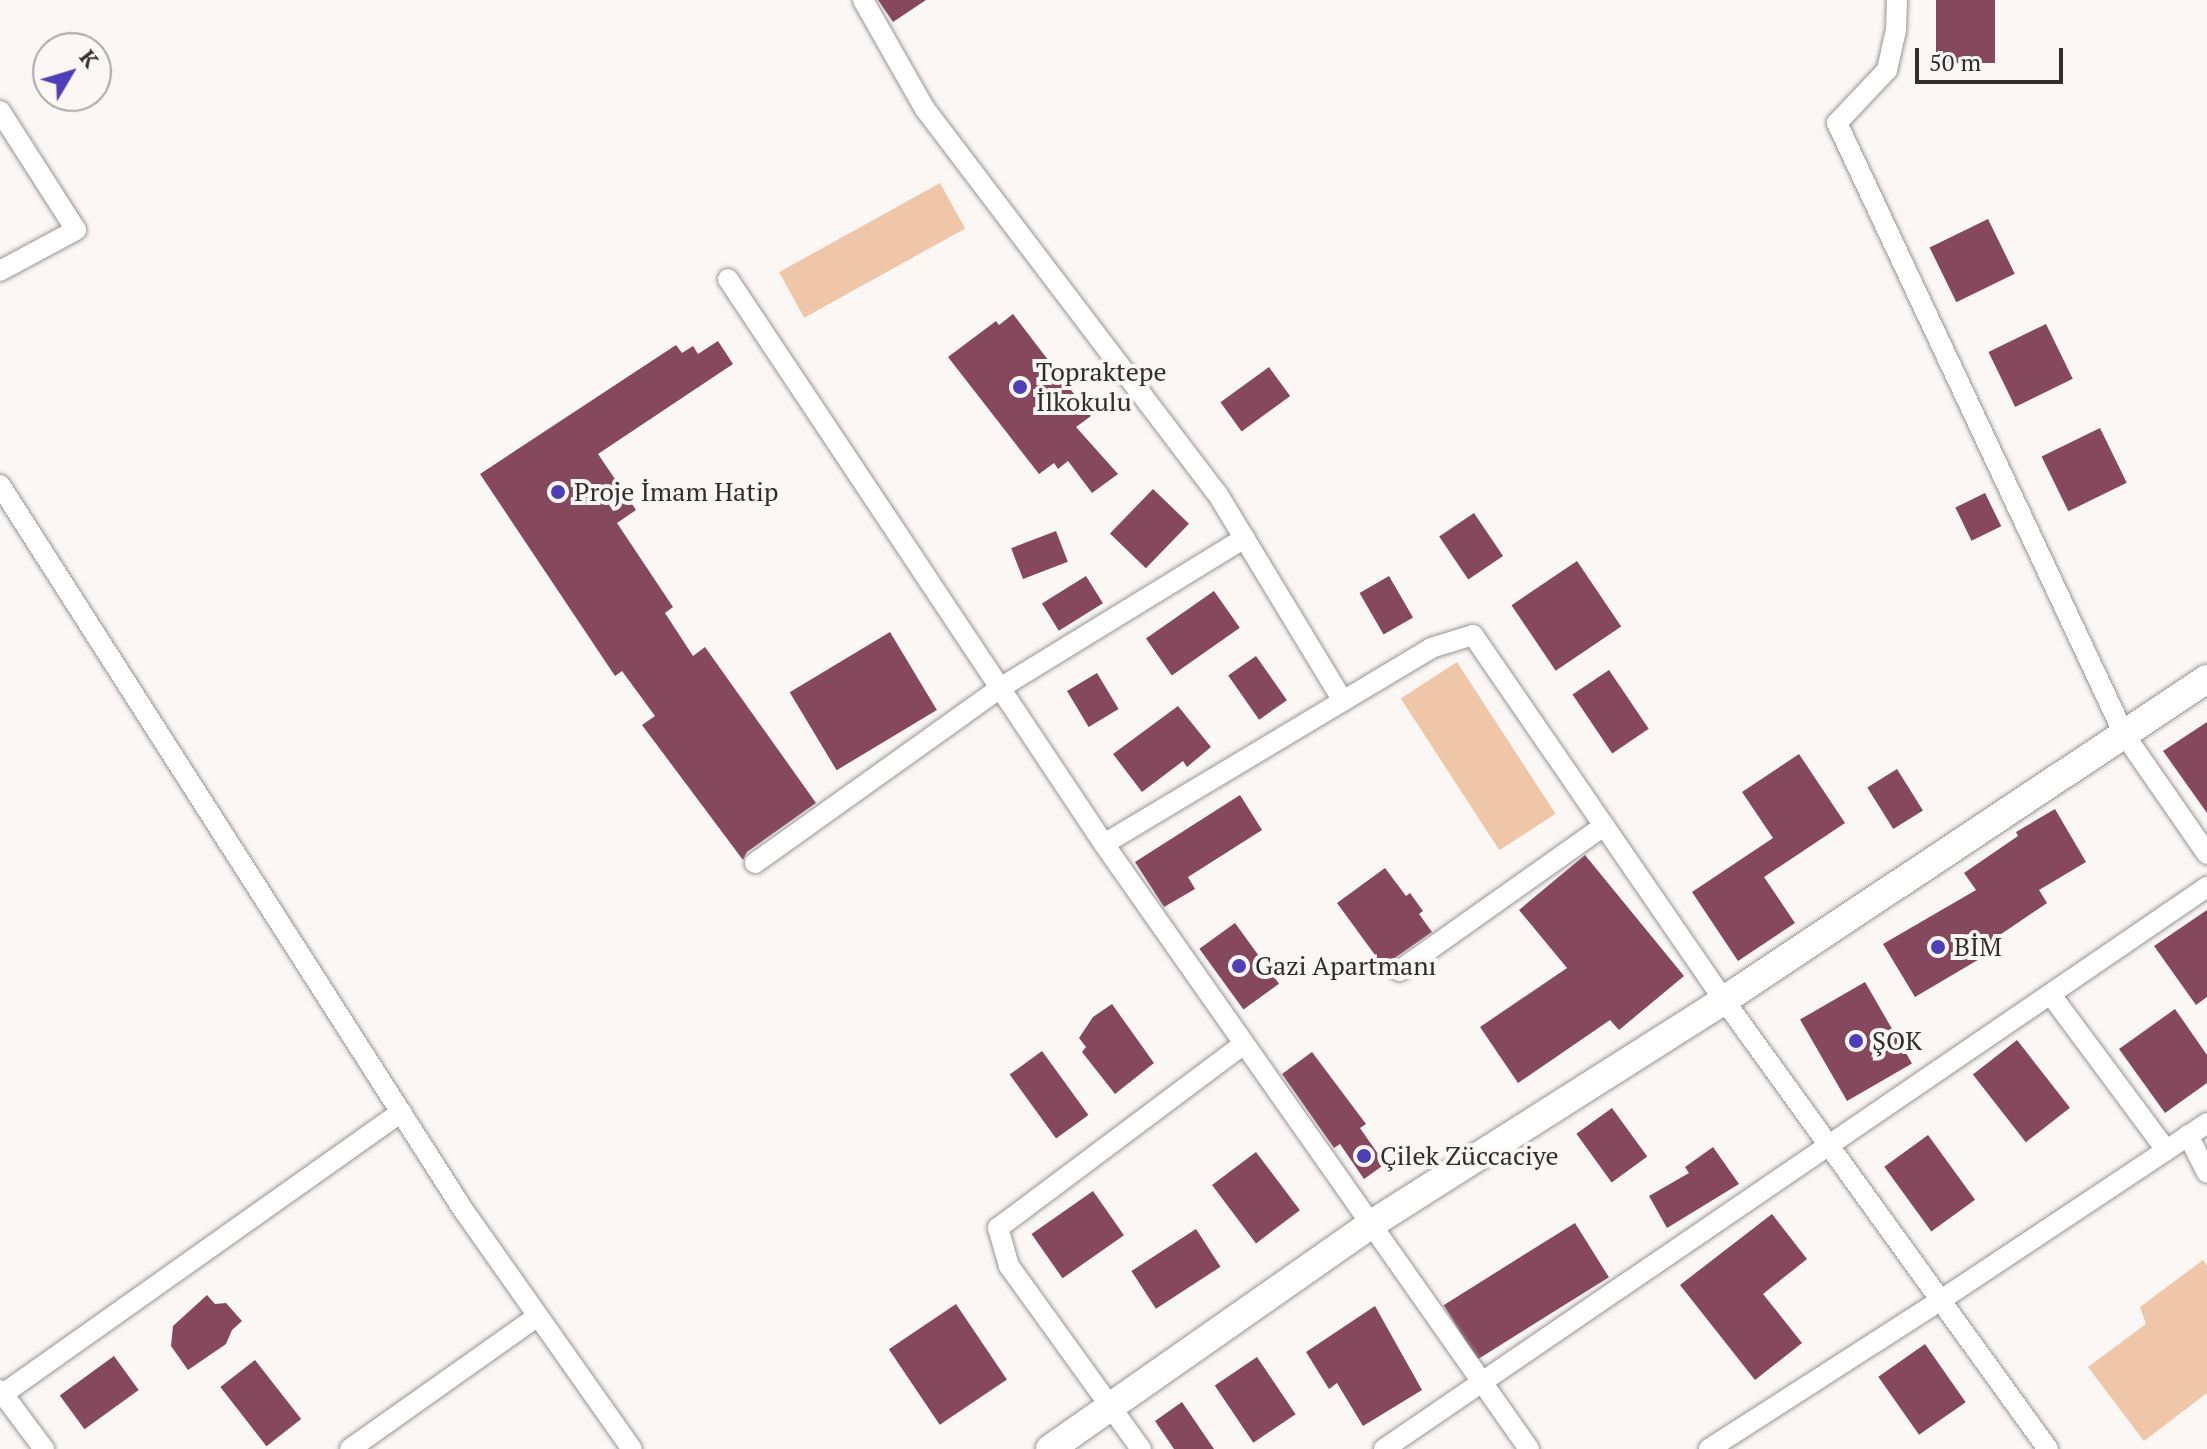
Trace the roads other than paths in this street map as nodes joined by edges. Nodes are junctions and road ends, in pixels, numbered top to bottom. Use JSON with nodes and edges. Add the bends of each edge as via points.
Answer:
{"nodes":[{"id":1,"x":863,"y":0,"type":"edge"},
{"id":2,"x":1897,"y":0,"type":"edge"},
{"id":3,"x":0,"y":111,"type":"edge"},
{"id":4,"x":0,"y":271,"type":"edge"},
{"id":5,"x":728,"y":279,"type":"dead end"},
{"id":6,"x":0,"y":485,"type":"edge"},
{"id":7,"x":1245,"y":538,"type":"junction"},
{"id":8,"x":2207,"y":679,"type":"edge"},
{"id":9,"x":1000,"y":688,"type":"junction"},
{"id":10,"x":1343,"y":701,"type":"junction"},
{"id":11,"x":2124,"y":734,"type":"junction"},
{"id":12,"x":1604,"y":826,"type":"junction"},
{"id":13,"x":1104,"y":844,"type":"junction"},
{"id":14,"x":2207,"y":854,"type":"edge"},
{"id":15,"x":755,"y":863,"type":"dead end"},
{"id":16,"x":2207,"y":887,"type":"edge"},
{"id":17,"x":1399,"y":971,"type":"dead end"},
{"id":18,"x":2051,"y":995,"type":"junction"},
{"id":19,"x":1724,"y":1000,"type":"junction"},
{"id":20,"x":1244,"y":1044,"type":"junction"},
{"id":21,"x":401,"y":1112,"type":"junction"},
{"id":22,"x":2207,"y":1123,"type":"edge"},
{"id":23,"x":2188,"y":1135,"type":"junction"},
{"id":24,"x":1831,"y":1147,"type":"junction"},
{"id":25,"x":2166,"y":1150,"type":"junction"},
{"id":26,"x":2207,"y":1173,"type":"edge"},
{"id":27,"x":1370,"y":1225,"type":"junction"},
{"id":28,"x":1941,"y":1300,"type":"junction"},
{"id":29,"x":538,"y":1316,"type":"junction"},
{"id":30,"x":1480,"y":1380,"type":"junction"},
{"id":31,"x":2,"y":1392,"type":"edge"},
{"id":32,"x":1112,"y":1407,"type":"junction"},
{"id":33,"x":44,"y":1449,"type":"edge"},
{"id":34,"x":350,"y":1449,"type":"edge"},
{"id":35,"x":632,"y":1449,"type":"edge"},
{"id":36,"x":1050,"y":1449,"type":"edge"},
{"id":37,"x":1141,"y":1449,"type":"edge"},
{"id":38,"x":1384,"y":1449,"type":"edge"},
{"id":39,"x":1529,"y":1449,"type":"edge"},
{"id":40,"x":1709,"y":1449,"type":"edge"},
{"id":41,"x":2048,"y":1449,"type":"edge"}],
"edges":[{"from":1,"to":7,"type":"street","via":[[925,109],[1217,493]]},
{"from":2,"to":11,"type":"street","via":[[1887,70],[1837,123]]},
{"from":3,"to":4,"type":"street","via":[[76,230]]},
{"from":5,"to":9,"type":"street"},
{"from":6,"to":21,"type":"street"},
{"from":7,"to":9,"type":"street"},
{"from":7,"to":10,"type":"street"},
{"from":8,"to":11,"type":"main road"},
{"from":9,"to":13,"type":"street"},
{"from":9,"to":15,"type":"street"},
{"from":10,"to":12,"type":"street","via":[[1431,648],[1473,635]]},
{"from":10,"to":13,"type":"street"},
{"from":11,"to":14,"type":"street"},
{"from":11,"to":19,"type":"main road"},
{"from":12,"to":17,"type":"street"},
{"from":12,"to":19,"type":"street"},
{"from":13,"to":20,"type":"street"},
{"from":16,"to":18,"type":"street"},
{"from":18,"to":24,"type":"street"},
{"from":18,"to":25,"type":"street"},
{"from":19,"to":24,"type":"street"},
{"from":19,"to":27,"type":"main road"},
{"from":20,"to":27,"type":"street"},
{"from":20,"to":32,"type":"street","via":[[998,1228],[1009,1266]]},
{"from":21,"to":29,"type":"street"},
{"from":21,"to":31,"type":"street"},
{"from":22,"to":23,"type":"street"},
{"from":23,"to":25,"type":"street"},
{"from":23,"to":26,"type":"street"},
{"from":24,"to":28,"type":"street"},
{"from":24,"to":30,"type":"street"},
{"from":25,"to":28,"type":"street"},
{"from":27,"to":30,"type":"street"},
{"from":27,"to":32,"type":"main road"},
{"from":28,"to":40,"type":"street"},
{"from":28,"to":41,"type":"street"},
{"from":29,"to":34,"type":"street"},
{"from":29,"to":35,"type":"street"},
{"from":30,"to":38,"type":"street"},
{"from":30,"to":39,"type":"street"},
{"from":31,"to":33,"type":"street"},
{"from":32,"to":36,"type":"main road"},
{"from":32,"to":37,"type":"street"}]}
